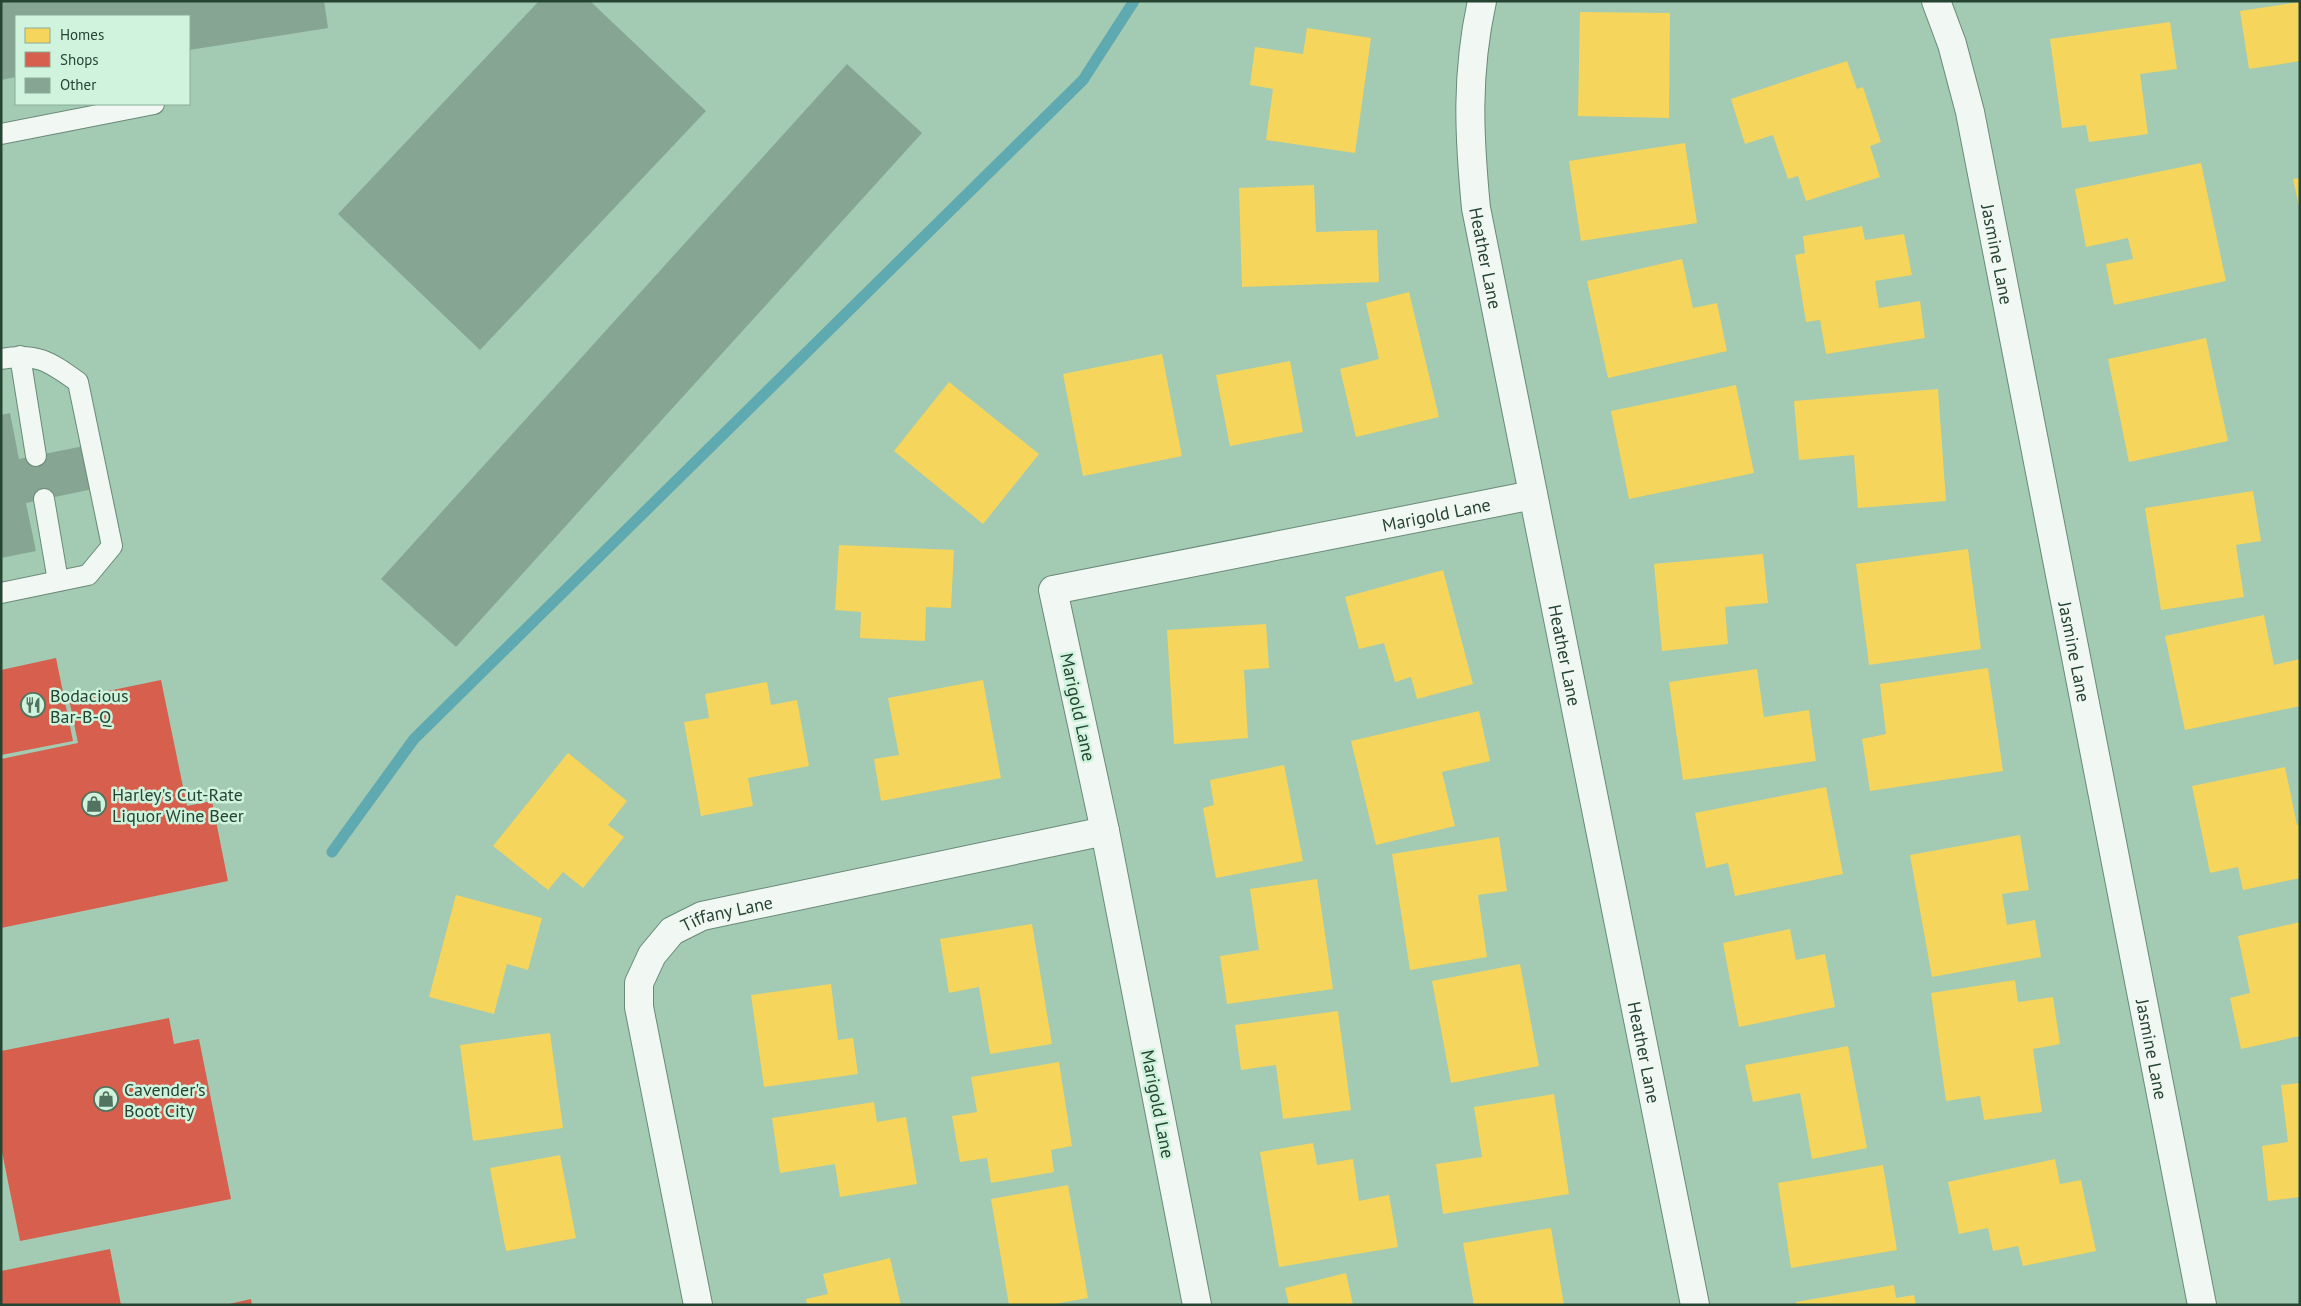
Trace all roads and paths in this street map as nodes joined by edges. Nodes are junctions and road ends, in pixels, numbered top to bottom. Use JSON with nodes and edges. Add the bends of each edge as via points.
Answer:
{"nodes":[{"id":1,"x":1482,"y":1,"type":"edge"},
{"id":2,"x":1936,"y":1,"type":"edge"},
{"id":3,"x":149,"y":105,"type":"edge"},
{"id":4,"x":1,"y":134,"type":"edge"},
{"id":5,"x":11,"y":357,"type":"edge"},
{"id":6,"x":36,"y":456,"type":"dead end"},
{"id":7,"x":1533,"y":494,"type":"junction"},
{"id":8,"x":44,"y":499,"type":"dead end"},
{"id":9,"x":58,"y":581,"type":"junction"},
{"id":10,"x":1,"y":593,"type":"edge"},
{"id":11,"x":1104,"y":831,"type":"junction"},
{"id":12,"x":698,"y":1305,"type":"edge"},
{"id":13,"x":1197,"y":1305,"type":"edge"},
{"id":14,"x":1695,"y":1305,"type":"edge"},
{"id":15,"x":2202,"y":1305,"type":"edge"}],
"edges":[{"from":1,"to":7,"type":"street","name":"Heather Lane","via":[[1474,36],[1469,92],[1476,208]]},
{"from":2,"to":15,"type":"street","name":"Jasmine Lane","via":[[1952,44],[1972,122]]},
{"from":3,"to":4,"type":"lane"},
{"from":5,"to":6,"type":"lane"},
{"from":5,"to":9,"type":"lane","via":[[49,361],[78,382],[112,546],[88,575]]},
{"from":7,"to":11,"type":"street","name":"Marigold Lane","via":[[1053,590]]},
{"from":7,"to":14,"type":"street","name":"Heather Lane"},
{"from":8,"to":9,"type":"lane"},
{"from":9,"to":10,"type":"lane"},
{"from":11,"to":12,"type":"street","name":"Tiffany Lane","via":[[702,916],[672,931],[652,955],[639,982],[639,1007]]},
{"from":11,"to":13,"type":"street","name":"Marigold Lane"}]}
